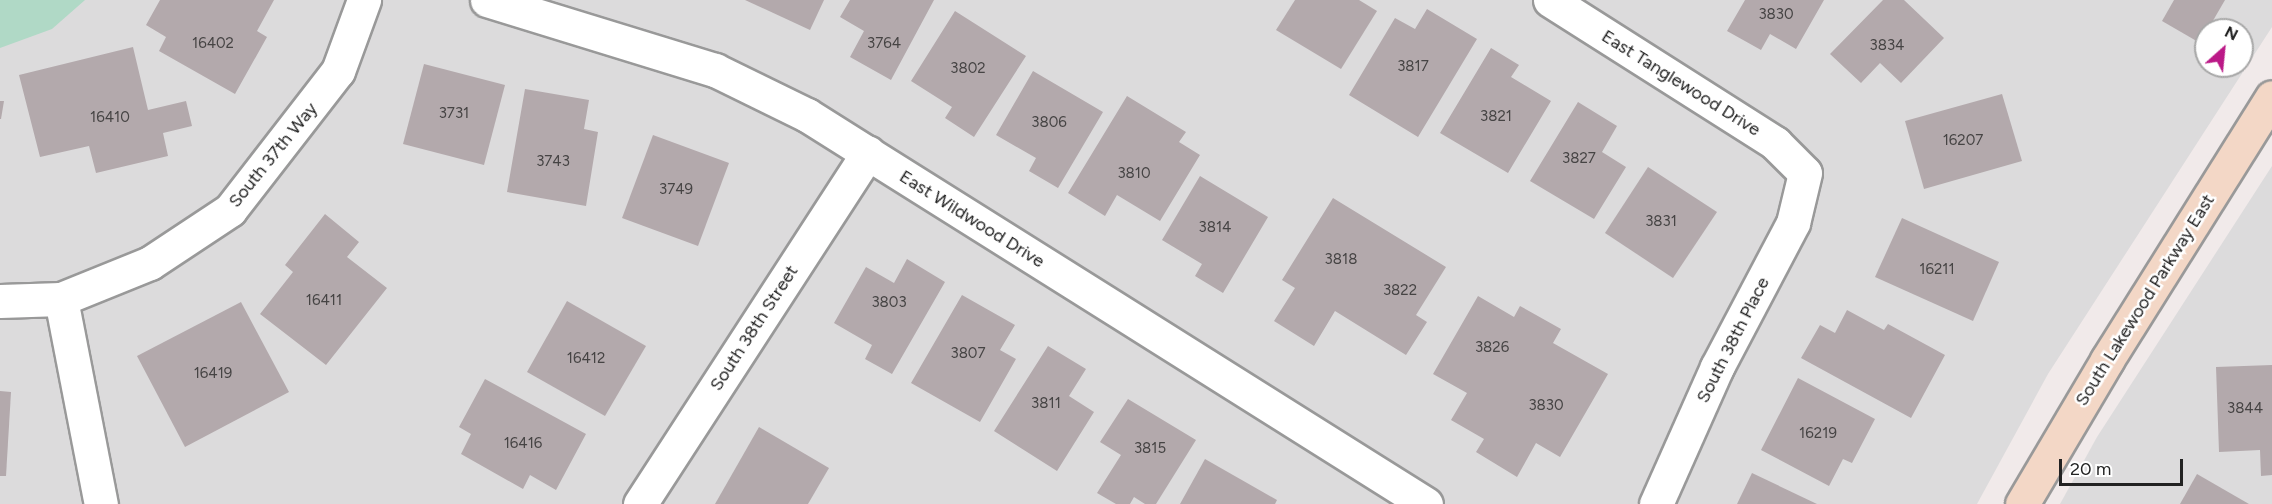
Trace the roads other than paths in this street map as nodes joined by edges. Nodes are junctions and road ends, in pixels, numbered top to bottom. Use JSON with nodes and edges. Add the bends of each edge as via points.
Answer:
{"nodes":[{"id":1,"x":364,"y":0,"type":"edge"},
{"id":2,"x":487,"y":0,"type":"edge"},
{"id":3,"x":1550,"y":0,"type":"edge"},
{"id":4,"x":2272,"y":97,"type":"edge"},
{"id":5,"x":868,"y":153,"type":"junction"},
{"id":6,"x":1805,"y":174,"type":"joint"},
{"id":7,"x":61,"y":299,"type":"junction"},
{"id":8,"x":0,"y":301,"type":"edge"},
{"id":9,"x":101,"y":504,"type":"edge"},
{"id":10,"x":639,"y":504,"type":"edge"},
{"id":11,"x":1426,"y":504,"type":"edge"},
{"id":12,"x":1656,"y":504,"type":"edge"},
{"id":13,"x":2022,"y":504,"type":"edge"}],
"edges":[{"from":1,"to":7,"type":"street","name":"South 37th Way","via":[[338,71],[230,210],[150,263]]},
{"from":2,"to":5,"type":"street","name":"East Wildwood Drive","via":[[715,70],[807,115]]},
{"from":3,"to":6,"type":"street","name":"East Tanglewood Drive","via":[[1775,143]]},
{"from":4,"to":13,"type":"street","name":"South Lakewood Parkway East"},
{"from":5,"to":10,"type":"street","name":"South 38th Street"},
{"from":5,"to":11,"type":"street","name":"East Wildwood Drive"},
{"from":6,"to":12,"type":"street","name":"South 38th Place","via":[[1793,223],[1717,367]]},
{"from":7,"to":8,"type":"street"},
{"from":7,"to":9,"type":"street"}]}
